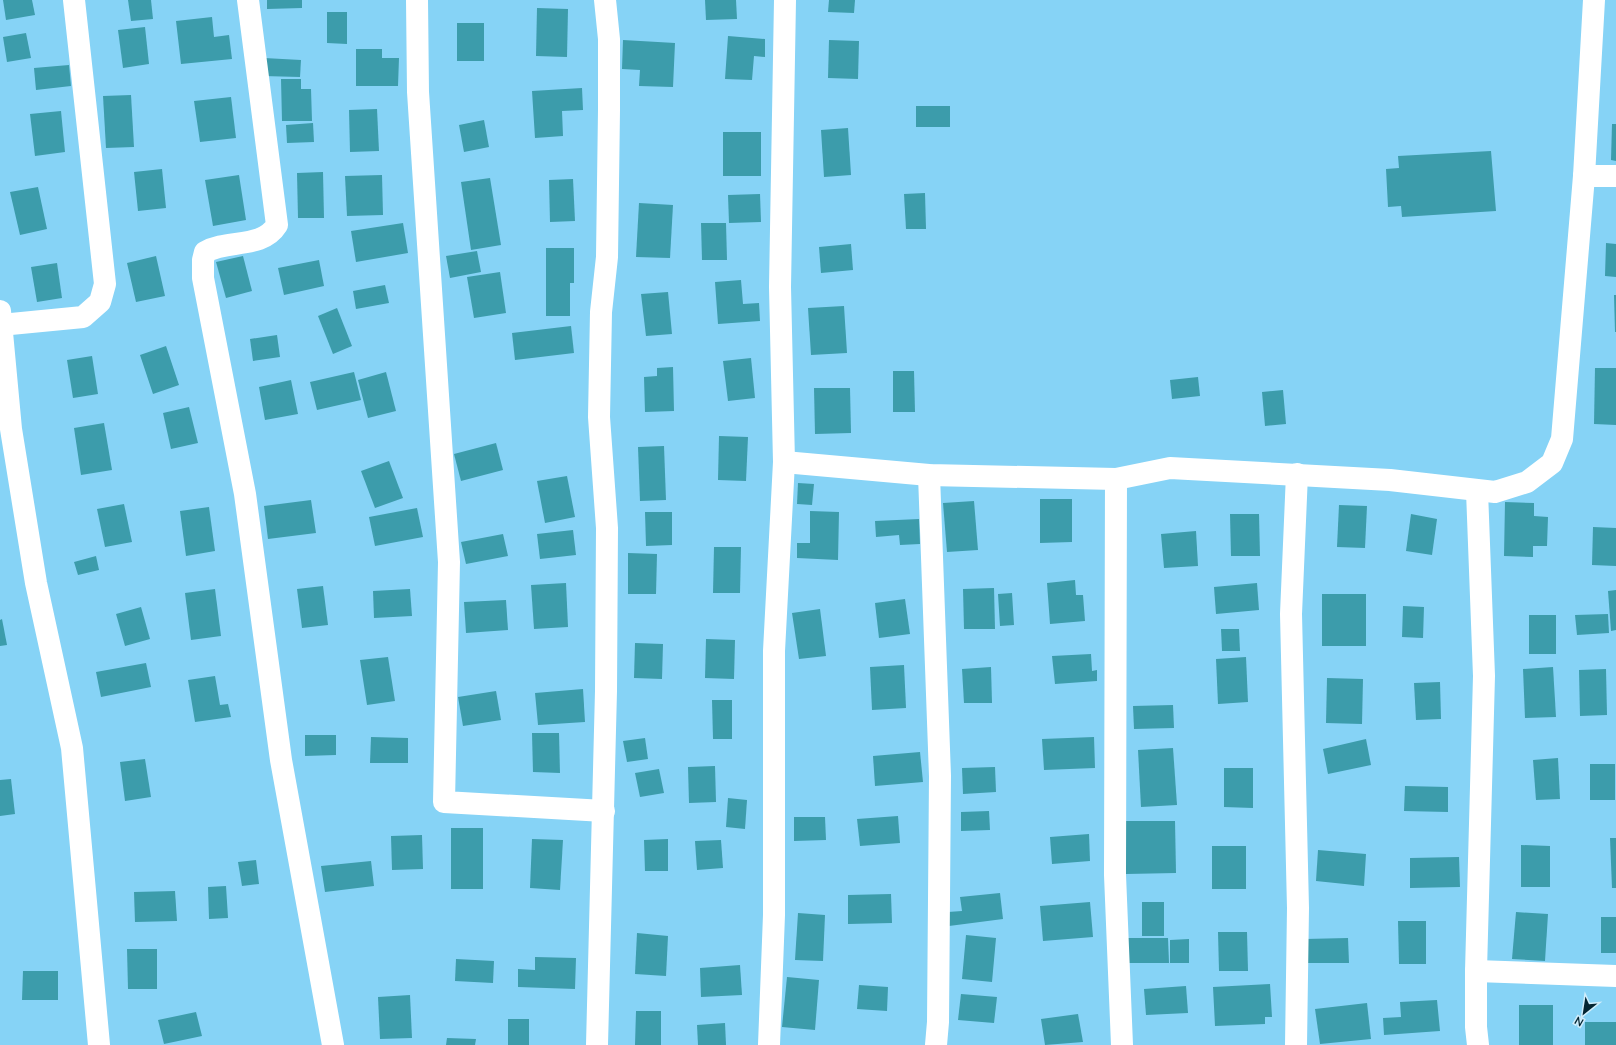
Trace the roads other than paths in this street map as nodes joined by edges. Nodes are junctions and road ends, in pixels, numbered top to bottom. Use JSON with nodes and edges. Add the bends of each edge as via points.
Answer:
{"nodes":[{"id":1,"x":74,"y":0,"type":"edge"},
{"id":2,"x":248,"y":0,"type":"edge"},
{"id":3,"x":417,"y":0,"type":"edge"},
{"id":4,"x":605,"y":0,"type":"edge"},
{"id":5,"x":785,"y":0,"type":"edge"},
{"id":6,"x":1594,"y":0,"type":"edge"},
{"id":7,"x":1584,"y":176,"type":"junction"},
{"id":8,"x":1616,"y":176,"type":"edge"},
{"id":9,"x":1,"y":320,"type":"edge"},
{"id":10,"x":784,"y":462,"type":"junction"},
{"id":11,"x":1297,"y":474,"type":"junction"},
{"id":12,"x":929,"y":475,"type":"junction"},
{"id":13,"x":1116,"y":479,"type":"junction"},
{"id":14,"x":1477,"y":491,"type":"junction"},
{"id":15,"x":604,"y":811,"type":"junction"},
{"id":16,"x":1476,"y":970,"type":"junction"},
{"id":17,"x":1616,"y":976,"type":"edge"},
{"id":18,"x":99,"y":1045,"type":"edge"},
{"id":19,"x":333,"y":1045,"type":"edge"},
{"id":20,"x":596,"y":1045,"type":"edge"},
{"id":21,"x":769,"y":1045,"type":"edge"},
{"id":22,"x":936,"y":1045,"type":"edge"},
{"id":23,"x":1122,"y":1045,"type":"edge"},
{"id":24,"x":1296,"y":1045,"type":"edge"},
{"id":25,"x":1478,"y":1045,"type":"edge"}],
"edges":[{"from":1,"to":9,"type":"street","via":[[105,284],[100,302],[84,317]]},
{"from":2,"to":19,"type":"street","via":[[277,225],[271,234],[256,240],[213,248],[206,252],[203,260],[203,278],[245,494],[281,760]]},
{"from":3,"to":15,"type":"street","via":[[418,92],[449,562],[444,802]]},
{"from":4,"to":15,"type":"street","via":[[609,39],[610,110],[607,257],[601,312],[599,417],[607,528]]},
{"from":5,"to":10,"type":"street","via":[[780,286]]},
{"from":6,"to":7,"type":"street"},
{"from":7,"to":8,"type":"street"},
{"from":7,"to":14,"type":"street","via":[[1562,439],[1552,463],[1527,482],[1495,492]]},
{"from":9,"to":18,"type":"street","via":[[11,429],[36,582],[72,748]]},
{"from":10,"to":12,"type":"street"},
{"from":10,"to":21,"type":"street","via":[[774,651],[774,915]]},
{"from":11,"to":13,"type":"street","via":[[1170,468]]},
{"from":11,"to":14,"type":"street","via":[[1390,480]]},
{"from":11,"to":24,"type":"street","via":[[1291,614],[1298,908]]},
{"from":12,"to":13,"type":"street"},
{"from":12,"to":22,"type":"street","via":[[940,776]]},
{"from":13,"to":23,"type":"street","via":[[1115,875]]},
{"from":14,"to":16,"type":"street","via":[[1484,676]]},
{"from":15,"to":20,"type":"street"},
{"from":16,"to":17,"type":"street"},
{"from":16,"to":25,"type":"street"}]}
